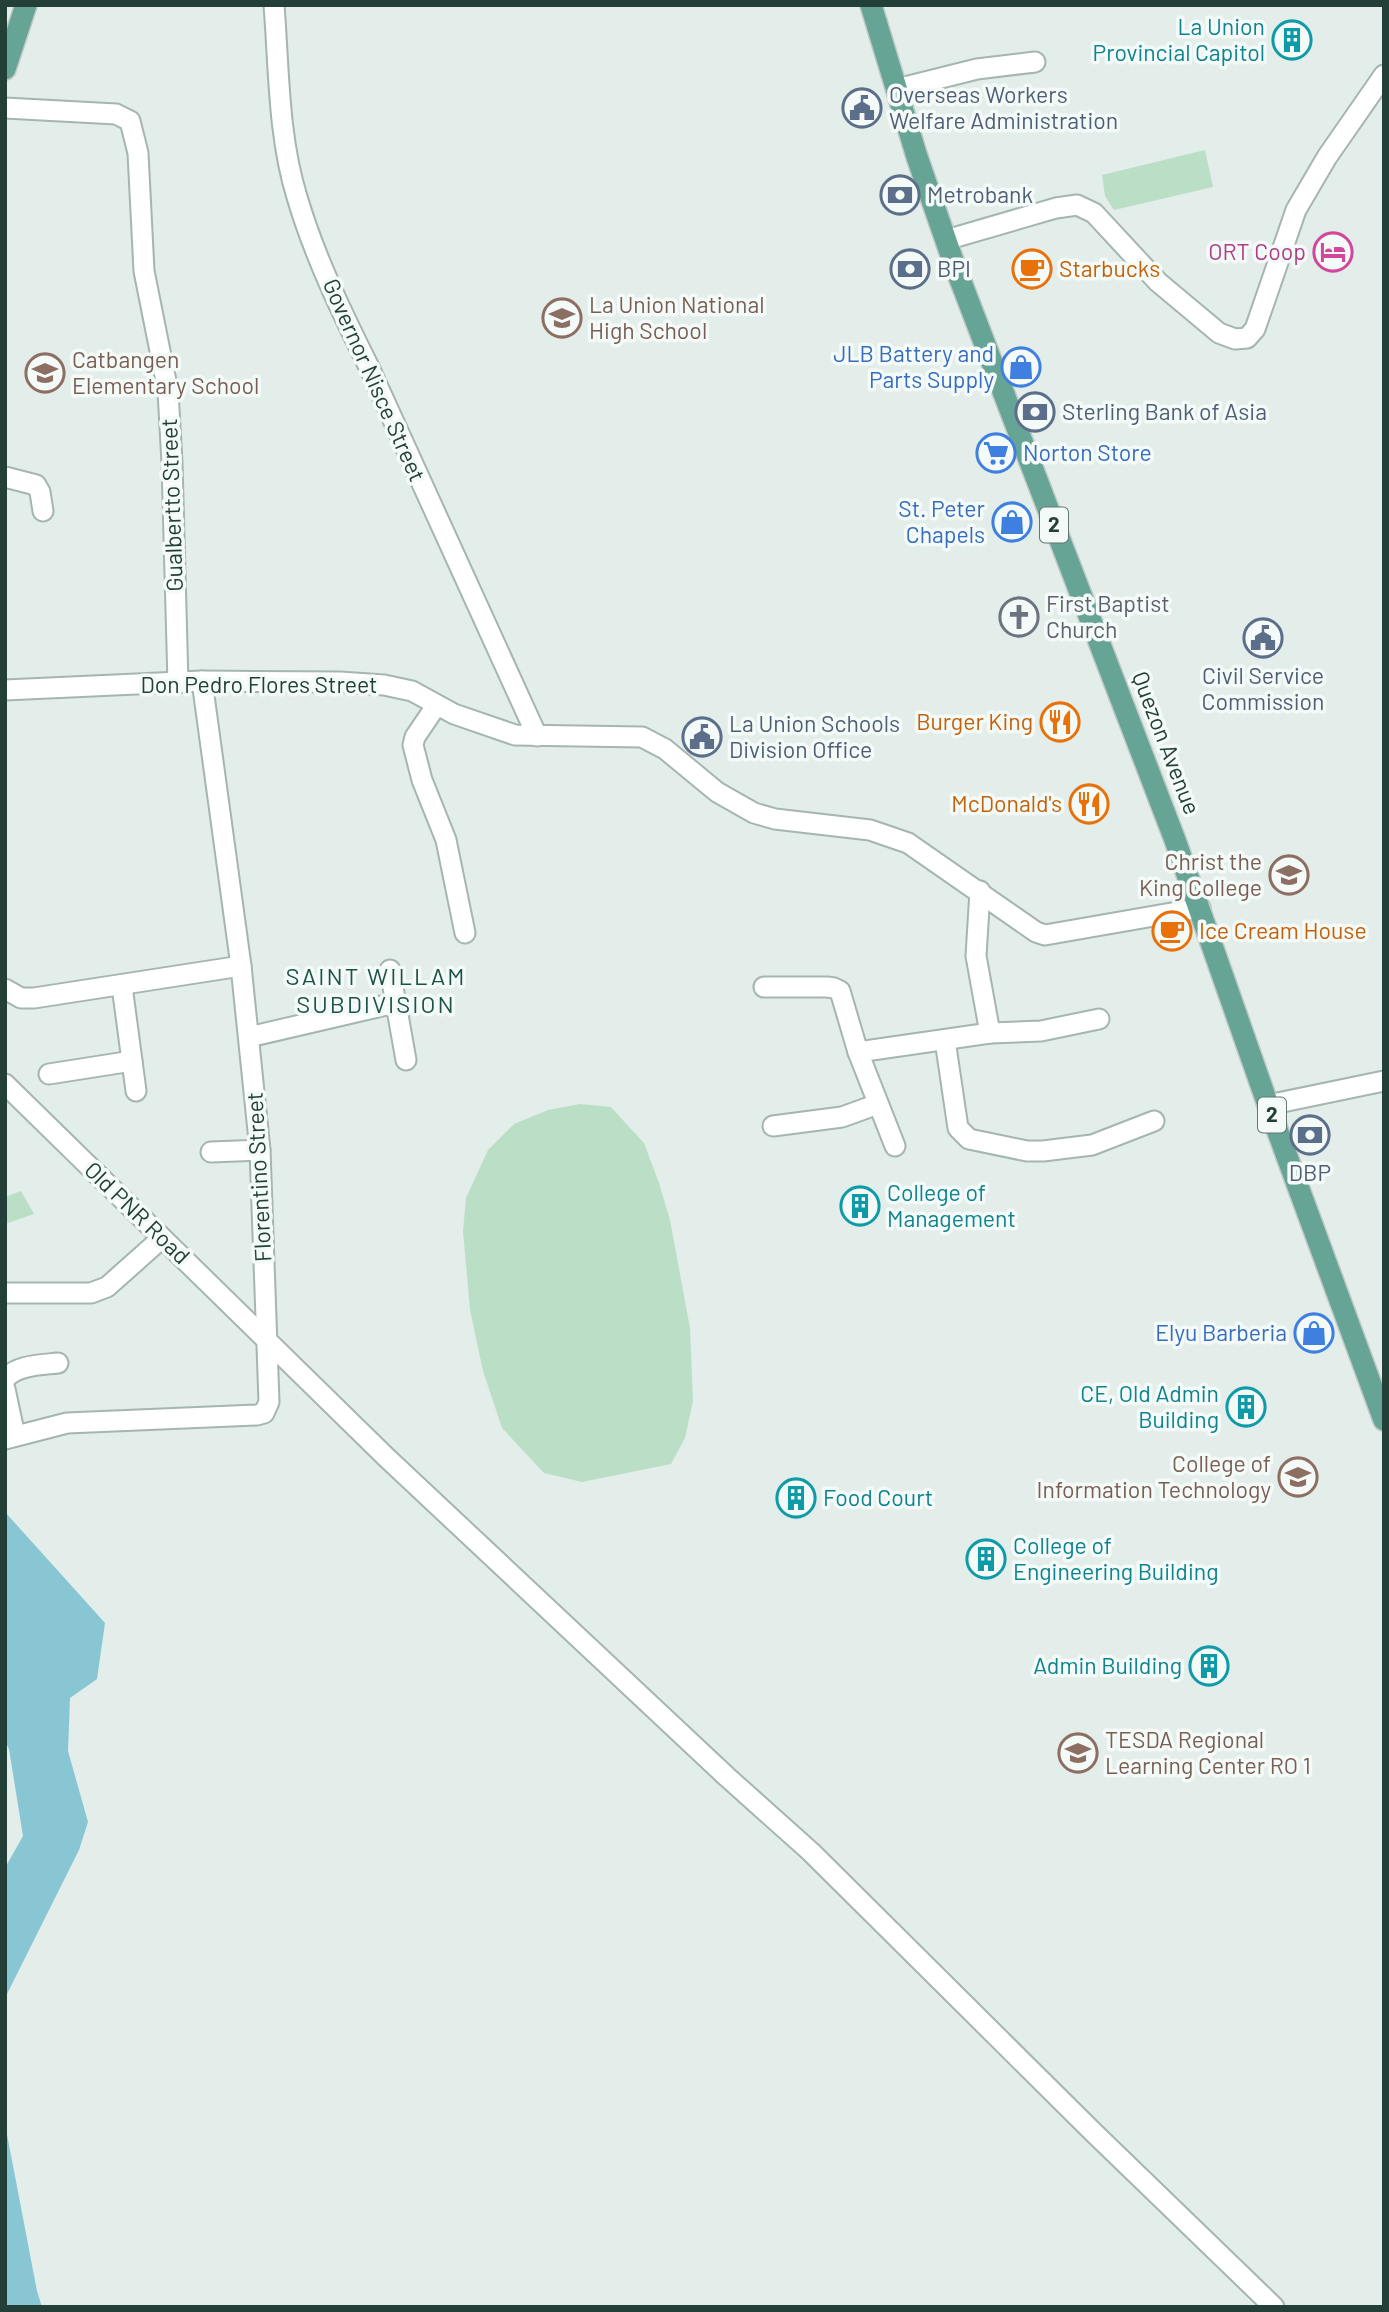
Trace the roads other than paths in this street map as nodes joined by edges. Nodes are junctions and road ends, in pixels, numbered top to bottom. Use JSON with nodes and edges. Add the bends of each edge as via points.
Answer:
{"nodes":[{"id":1,"x":26,"y":5,"type":"edge"},
{"id":2,"x":274,"y":5,"type":"edge"},
{"id":3,"x":871,"y":5,"type":"edge"},
{"id":4,"x":1035,"y":62,"type":"dead end"},
{"id":5,"x":5,"y":69,"type":"edge"},
{"id":6,"x":1384,"y":75,"type":"edge"},
{"id":7,"x":897,"y":89,"type":"junction"},
{"id":8,"x":5,"y":108,"type":"edge"},
{"id":9,"x":946,"y":240,"type":"junction"},
{"id":10,"x":5,"y":477,"type":"edge"},
{"id":11,"x":43,"y":511,"type":"dead end"},
{"id":12,"x":202,"y":681,"type":"junction"},
{"id":13,"x":177,"y":683,"type":"junction"},
{"id":14,"x":5,"y":690,"type":"edge"},
{"id":15,"x":436,"y":706,"type":"junction"},
{"id":16,"x":537,"y":736,"type":"junction"},
{"id":17,"x":980,"y":891,"type":"junction"},
{"id":18,"x":1200,"y":908,"type":"junction"},
{"id":19,"x":465,"y":933,"type":"dead end"},
{"id":20,"x":241,"y":966,"type":"junction"},
{"id":21,"x":390,"y":970,"type":"dead end"},
{"id":22,"x":122,"y":986,"type":"junction"},
{"id":23,"x":764,"y":986,"type":"dead end"},
{"id":24,"x":5,"y":989,"type":"edge"},
{"id":25,"x":395,"y":1003,"type":"junction"},
{"id":26,"x":1099,"y":1019,"type":"dead end"},
{"id":27,"x":990,"y":1033,"type":"junction"},
{"id":28,"x":249,"y":1037,"type":"junction"},
{"id":29,"x":945,"y":1040,"type":"junction"},
{"id":30,"x":858,"y":1052,"type":"junction"},
{"id":31,"x":406,"y":1060,"type":"dead end"},
{"id":32,"x":132,"y":1061,"type":"junction"},
{"id":33,"x":49,"y":1074,"type":"dead end"},
{"id":34,"x":1384,"y":1081,"type":"edge"},
{"id":35,"x":5,"y":1084,"type":"edge"},
{"id":36,"x":135,"y":1091,"type":"dead end"},
{"id":37,"x":878,"y":1104,"type":"junction"},
{"id":38,"x":1268,"y":1104,"type":"junction"},
{"id":39,"x":1154,"y":1121,"type":"dead end"},
{"id":40,"x":773,"y":1126,"type":"dead end"},
{"id":41,"x":895,"y":1146,"type":"dead end"},
{"id":42,"x":260,"y":1150,"type":"junction"},
{"id":43,"x":211,"y":1152,"type":"dead end"},
{"id":44,"x":162,"y":1238,"type":"junction"},
{"id":45,"x":5,"y":1293,"type":"edge"},
{"id":46,"x":268,"y":1341,"type":"junction"},
{"id":47,"x":58,"y":1363,"type":"dead end"},
{"id":48,"x":5,"y":1379,"type":"edge"},
{"id":49,"x":5,"y":1389,"type":"edge"},
{"id":50,"x":1384,"y":1420,"type":"edge"},
{"id":51,"x":10,"y":1437,"type":"edge"},
{"id":52,"x":1274,"y":2307,"type":"edge"}],
"edges":[{"from":1,"to":5,"type":"main road"},
{"from":2,"to":16,"type":"street","name":"Governor Nisce Street","via":[[285,145],[313,244]]},
{"from":3,"to":7,"type":"main road","name":"Quezon Avenue","number":"2"},
{"from":4,"to":7,"type":"street","via":[[976,69]]},
{"from":6,"to":9,"type":"street","via":[[1296,210],[1255,329],[1247,338],[1219,333],[1158,282],[1094,213],[1077,205]]},
{"from":7,"to":9,"type":"main road","name":"Quezon Avenue","number":"2"},
{"from":8,"to":13,"type":"street","name":"Gualbertto Street","via":[[117,114],[130,121],[138,153],[144,271],[168,391]]},
{"from":9,"to":18,"type":"main road","name":"Quezon Avenue","number":"2"},
{"from":10,"to":11,"type":"street","via":[[37,486]]},
{"from":12,"to":13,"type":"street","name":"Don Pedro Flores Street"},
{"from":12,"to":15,"type":"street","name":"Don Pedro Flores Street","via":[[384,685],[412,691]]},
{"from":12,"to":20,"type":"street","name":"Florentino Street"},
{"from":13,"to":14,"type":"street","name":"Don Pedro Flores Street"},
{"from":15,"to":16,"type":"street","name":"Don Pedro Flores Street","via":[[488,727]]},
{"from":15,"to":19,"type":"street","via":[[413,745],[446,841]]},
{"from":16,"to":17,"type":"street","name":"Don Pedro Flores Street","via":[[642,737],[754,813],[870,831],[908,843]]},
{"from":17,"to":18,"type":"street","name":"Don Pedro Flores Street","via":[[1045,935]]},
{"from":17,"to":27,"type":"street","via":[[976,956]]},
{"from":18,"to":38,"type":"main road","name":"Quezon Avenue","number":"2"},
{"from":20,"to":22,"type":"street"},
{"from":20,"to":28,"type":"street","name":"Florentino Street"},
{"from":21,"to":25,"type":"street"},
{"from":22,"to":24,"type":"street","via":[[34,998],[21,998]]},
{"from":22,"to":32,"type":"street"},
{"from":23,"to":30,"type":"street","via":[[837,989]]},
{"from":25,"to":28,"type":"street"},
{"from":25,"to":31,"type":"street"},
{"from":26,"to":27,"type":"street","via":[[1041,1031]]},
{"from":27,"to":29,"type":"street"},
{"from":28,"to":42,"type":"street","name":"Florentino Street"},
{"from":29,"to":30,"type":"street"},
{"from":29,"to":39,"type":"street","via":[[958,1128],[969,1139],[1027,1151],[1077,1147]]},
{"from":30,"to":37,"type":"street"},
{"from":32,"to":33,"type":"street"},
{"from":32,"to":36,"type":"street"},
{"from":34,"to":38,"type":"street"},
{"from":35,"to":44,"type":"street","name":"Old PNR Road"},
{"from":37,"to":40,"type":"street","via":[[842,1117]]},
{"from":37,"to":41,"type":"street"},
{"from":38,"to":50,"type":"main road","name":"Quezon Avenue","number":"2"},
{"from":42,"to":43,"type":"street"},
{"from":42,"to":46,"type":"street","name":"Florentino Street"},
{"from":44,"to":45,"type":"street","via":[[99,1291]]},
{"from":44,"to":46,"type":"street","name":"Old PNR Road"},
{"from":46,"to":51,"type":"street","name":"Florentino Street","via":[[270,1402],[264,1413],[67,1423]]},
{"from":46,"to":52,"type":"street","name":"Old PNR Road","via":[[545,1607],[811,1852]]},
{"from":47,"to":48,"type":"street","via":[[18,1369]]},
{"from":49,"to":51,"type":"street"}]}
